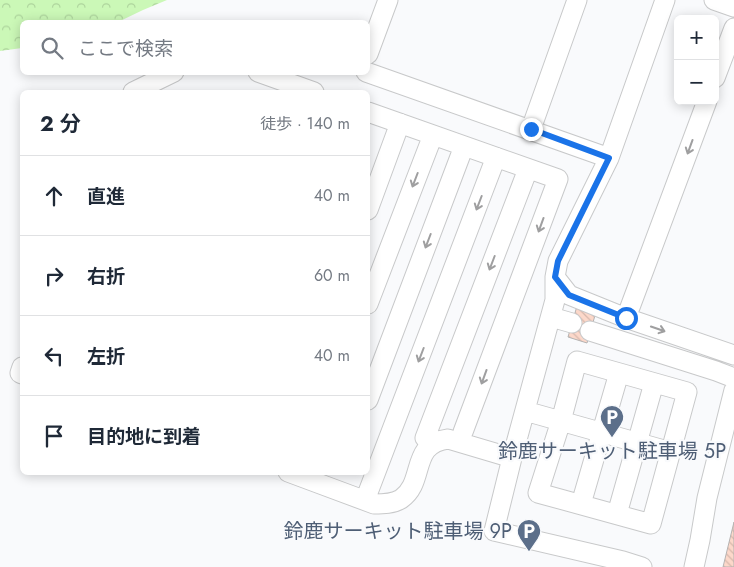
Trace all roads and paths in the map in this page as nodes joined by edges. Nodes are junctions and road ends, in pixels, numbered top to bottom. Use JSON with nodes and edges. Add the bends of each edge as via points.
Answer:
{"nodes":[{"id":1,"x":388,"y":0,"type":"edge"},
{"id":2,"x":577,"y":0,"type":"edge"},
{"id":3,"x":665,"y":0,"type":"edge"},
{"id":4,"x":714,"y":0,"type":"edge"},
{"id":5,"x":734,"y":7,"type":"edge"},
{"id":6,"x":734,"y":28,"type":"edge"},
{"id":7,"x":370,"y":49,"type":"edge"},
{"id":8,"x":719,"y":67,"type":"edge"},
{"id":9,"x":370,"y":73,"type":"edge"},
{"id":10,"x":168,"y":75,"type":"edge"},
{"id":11,"x":264,"y":75,"type":"edge"},
{"id":12,"x":291,"y":89,"type":"edge"},
{"id":13,"x":137,"y":90,"type":"edge"},
{"id":14,"x":706,"y":105,"type":"edge"},
{"id":15,"x":370,"y":113,"type":"edge"},
{"id":16,"x":400,"y":123,"type":"junction"},
{"id":17,"x":531,"y":129,"type":"junction"},
{"id":18,"x":433,"y":135,"type":"junction"},
{"id":19,"x":464,"y":146,"type":"junction"},
{"id":20,"x":496,"y":157,"type":"junction"},
{"id":21,"x":609,"y":158,"type":"junction"},
{"id":22,"x":528,"y":169,"type":"junction"},
{"id":23,"x":370,"y":205,"type":"edge"},
{"id":24,"x":370,"y":299,"type":"edge"},
{"id":25,"x":558,"y":304,"type":"junction"},
{"id":26,"x":626,"y":318,"type":"junction"},
{"id":27,"x":572,"y":323,"type":"dead end"},
{"id":28,"x":590,"y":331,"type":"dead end"},
{"id":29,"x":734,"y":355,"type":"edge"},
{"id":30,"x":619,"y":373,"type":"junction"},
{"id":31,"x":734,"y":378,"type":"edge"},
{"id":32,"x":654,"y":383,"type":"junction"},
{"id":33,"x":734,"y":390,"type":"edge"},
{"id":34,"x":370,"y":395,"type":"edge"},
{"id":35,"x":525,"y":411,"type":"junction"},
{"id":36,"x":561,"y":421,"type":"junction"},
{"id":37,"x":463,"y":432,"type":"junction"},
{"id":38,"x":602,"y":432,"type":"junction"},
{"id":39,"x":425,"y":438,"type":"junction"},
{"id":40,"x":637,"y":443,"type":"junction"},
{"id":41,"x":670,"y":452,"type":"junction"},
{"id":42,"x":513,"y":453,"type":"junction"},
{"id":43,"x":296,"y":475,"type":"edge"},
{"id":44,"x":323,"y":475,"type":"edge"},
{"id":45,"x":338,"y":478,"type":"edge"},
{"id":46,"x":367,"y":494,"type":"junction"},
{"id":47,"x":581,"y":504,"type":"junction"},
{"id":48,"x":617,"y":514,"type":"junction"},
{"id":49,"x":642,"y":567,"type":"edge"},
{"id":50,"x":694,"y":567,"type":"edge"}],
"edges":[{"from":1,"to":7,"type":"street"},
{"from":2,"to":17,"type":"street"},
{"from":3,"to":21,"type":"street"},
{"from":4,"to":5,"type":"street"},
{"from":6,"to":8,"type":"street"},
{"from":9,"to":17,"type":"street"},
{"from":10,"to":13,"type":"street"},
{"from":11,"to":12,"type":"street"},
{"from":14,"to":26,"type":"street","one_way":true},
{"from":15,"to":16,"type":"street"},
{"from":16,"to":18,"type":"street"},
{"from":16,"to":23,"type":"street"},
{"from":17,"to":21,"type":"street"},
{"from":18,"to":19,"type":"street"},
{"from":18,"to":24,"type":"street","one_way":true},
{"from":19,"to":20,"type":"street"},
{"from":19,"to":34,"type":"street","one_way":true},
{"from":20,"to":22,"type":"street"},
{"from":20,"to":46,"type":"street","one_way":true},
{"from":21,"to":25,"type":"street","via":[[558,261],[555,277]]},
{"from":22,"to":37,"type":"street","one_way":true,"via":[[558,179]]},
{"from":22,"to":39,"type":"street","one_way":true},
{"from":25,"to":26,"type":"street"},
{"from":25,"to":27,"type":"street"},
{"from":25,"to":35,"type":"street"},
{"from":26,"to":29,"type":"street","one_way":true},
{"from":28,"to":31,"type":"street"},
{"from":30,"to":32,"type":"street"},
{"from":30,"to":36,"type":"street","via":[[577,362]]},
{"from":30,"to":38,"type":"street"},
{"from":32,"to":40,"type":"street"},
{"from":32,"to":41,"type":"street","via":[[687,392]]},
{"from":33,"to":50,"type":"street","via":[[707,498]]},
{"from":35,"to":36,"type":"street"},
{"from":35,"to":42,"type":"street"},
{"from":36,"to":38,"type":"street"},
{"from":36,"to":47,"type":"street","via":[[538,493]]},
{"from":37,"to":39,"type":"street","via":[[442,431]]},
{"from":37,"to":42,"type":"street"},
{"from":38,"to":40,"type":"street"},
{"from":38,"to":47,"type":"street"},
{"from":39,"to":46,"type":"street","via":[[419,445],[405,484],[398,491],[378,497]]},
{"from":40,"to":41,"type":"street"},
{"from":40,"to":48,"type":"street"},
{"from":41,"to":48,"type":"street","via":[[651,524]]},
{"from":42,"to":43,"type":"street","via":[[448,439],[438,440],[424,453],[410,490],[389,504],[374,504]]},
{"from":42,"to":49,"type":"street","via":[[494,531]]},
{"from":44,"to":45,"type":"street"},
{"from":45,"to":46,"type":"street"},
{"from":47,"to":48,"type":"street"}]}
